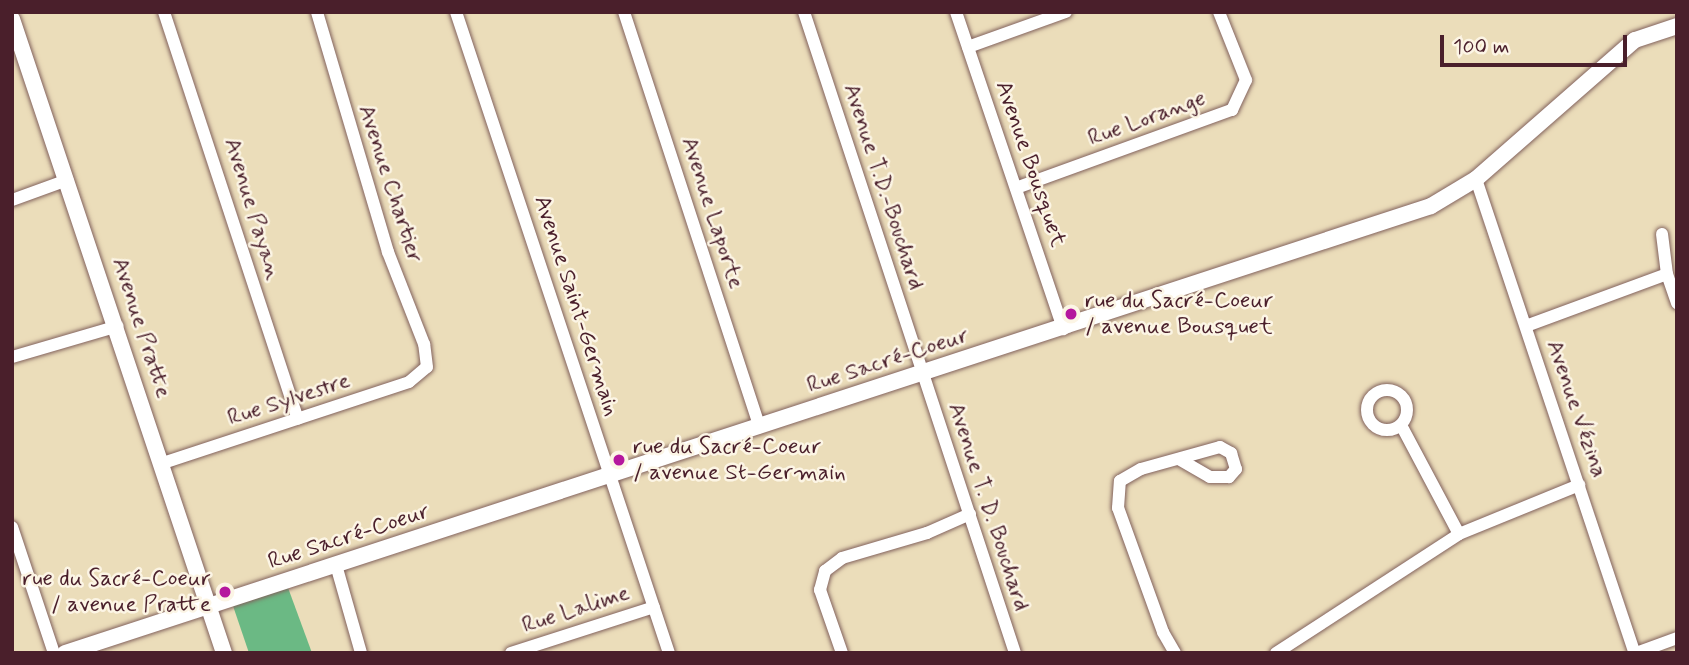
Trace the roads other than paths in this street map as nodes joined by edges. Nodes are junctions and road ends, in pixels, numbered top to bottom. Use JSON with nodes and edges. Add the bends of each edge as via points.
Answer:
{"nodes":[{"id":1,"x":164,"y":12,"type":"edge"},
{"id":2,"x":317,"y":12,"type":"edge"},
{"id":3,"x":456,"y":12,"type":"edge"},
{"id":4,"x":624,"y":12,"type":"edge"},
{"id":5,"x":804,"y":12,"type":"edge"},
{"id":6,"x":956,"y":12,"type":"edge"},
{"id":7,"x":1066,"y":12,"type":"edge"},
{"id":8,"x":1219,"y":12,"type":"edge"},
{"id":9,"x":12,"y":19,"type":"edge"},
{"id":10,"x":1677,"y":26,"type":"edge"},
{"id":11,"x":968,"y":47,"type":"junction"},
{"id":12,"x":1476,"y":179,"type":"junction"},
{"id":13,"x":67,"y":180,"type":"junction"},
{"id":14,"x":1016,"y":188,"type":"junction"},
{"id":15,"x":12,"y":200,"type":"edge"},
{"id":16,"x":1662,"y":234,"type":"dead end"},
{"id":17,"x":1667,"y":274,"type":"junction"},
{"id":18,"x":1677,"y":303,"type":"edge"},
{"id":19,"x":118,"y":326,"type":"junction"},
{"id":20,"x":1526,"y":326,"type":"junction"},
{"id":21,"x":1063,"y":329,"type":"junction"},
{"id":22,"x":12,"y":357,"type":"edge"},
{"id":23,"x":428,"y":367,"type":"joint"},
{"id":24,"x":922,"y":374,"type":"junction"},
{"id":25,"x":298,"y":419,"type":"junction"},
{"id":26,"x":1401,"y":425,"type":"dead end"},
{"id":27,"x":760,"y":427,"type":"junction"},
{"id":28,"x":1181,"y":460,"type":"dead end"},
{"id":29,"x":160,"y":464,"type":"junction"},
{"id":30,"x":611,"y":476,"type":"junction"},
{"id":31,"x":1579,"y":485,"type":"junction"},
{"id":32,"x":970,"y":514,"type":"junction"},
{"id":33,"x":12,"y":527,"type":"edge"},
{"id":34,"x":1459,"y":534,"type":"junction"},
{"id":35,"x":336,"y":565,"type":"junction"},
{"id":36,"x":208,"y":607,"type":"junction"},
{"id":37,"x":654,"y":607,"type":"junction"},
{"id":38,"x":1677,"y":638,"type":"edge"},
{"id":39,"x":54,"y":653,"type":"edge"},
{"id":40,"x":67,"y":653,"type":"edge"},
{"id":41,"x":224,"y":653,"type":"edge"},
{"id":42,"x":360,"y":653,"type":"edge"},
{"id":43,"x":511,"y":653,"type":"edge"},
{"id":44,"x":669,"y":653,"type":"edge"},
{"id":45,"x":842,"y":653,"type":"edge"},
{"id":46,"x":1015,"y":653,"type":"edge"},
{"id":47,"x":1175,"y":653,"type":"edge"},
{"id":48,"x":1276,"y":653,"type":"edge"},
{"id":49,"x":1635,"y":653,"type":"edge"}],
"edges":[{"from":1,"to":25,"type":"street","name":"Avenue Payan"},
{"from":2,"to":23,"type":"street","name":"Avenue Chartier","via":[[388,253],[424,344]]},
{"from":3,"to":30,"type":"street","name":"Avenue Saint-Germain"},
{"from":4,"to":27,"type":"street","name":"Avenue Laporte"},
{"from":5,"to":24,"type":"street","name":"Avenue T.D.-Bouchard"},
{"from":6,"to":11,"type":"street","name":"Avenue Bousquet"},
{"from":7,"to":11,"type":"street"},
{"from":8,"to":14,"type":"street","name":"Rue Lorange","via":[[1246,80],[1232,110]]},
{"from":9,"to":13,"type":"street","name":"Avenue Pratte"},
{"from":10,"to":12,"type":"street","name":"Rue Sacré-Coeur","via":[[1635,40]]},
{"from":11,"to":14,"type":"street","name":"Avenue Bousquet"},
{"from":12,"to":20,"type":"street","name":"Avenue Vézina"},
{"from":12,"to":21,"type":"street","name":"Rue Sacré-Coeur","via":[[1431,206]]},
{"from":13,"to":15,"type":"street"},
{"from":13,"to":19,"type":"street","name":"Avenue Pratte"},
{"from":14,"to":21,"type":"street","name":"Avenue Bousquet"},
{"from":16,"to":17,"type":"street"},
{"from":17,"to":18,"type":"street"},
{"from":17,"to":20,"type":"street"},
{"from":19,"to":22,"type":"street"},
{"from":19,"to":29,"type":"street","name":"Avenue Pratte"},
{"from":20,"to":31,"type":"street","name":"Avenue Vézina"},
{"from":21,"to":24,"type":"street","name":"Rue Sacré-Coeur"},
{"from":23,"to":25,"type":"street","name":"Rue Sylvestre","via":[[409,382]]},
{"from":24,"to":27,"type":"street","name":"Rue Sacré-Coeur"},
{"from":24,"to":32,"type":"street","name":"Avenue T. D. Bouchard"},
{"from":25,"to":29,"type":"street","name":"Rue Sylvestre"},
{"from":26,"to":34,"type":"street"},
{"from":27,"to":30,"type":"street","name":"Rue Sacré-Coeur"},
{"from":28,"to":47,"type":"street","via":[[1141,469],[1120,481],[1118,508]]},
{"from":29,"to":36,"type":"street","name":"Avenue Pratte"},
{"from":30,"to":35,"type":"street","name":"Rue Sacré-Coeur"},
{"from":30,"to":37,"type":"street","name":"Avenue Saint-Germain"},
{"from":31,"to":34,"type":"street"},
{"from":31,"to":49,"type":"street","name":"Avenue Vézina"},
{"from":32,"to":45,"type":"street","via":[[927,533],[842,558],[825,571],[820,590]]},
{"from":32,"to":46,"type":"street","name":"Avenue T. D. Bouchard"},
{"from":33,"to":39,"type":"street"},
{"from":34,"to":48,"type":"street"},
{"from":35,"to":36,"type":"street","name":"Rue Sacré-Coeur"},
{"from":35,"to":42,"type":"street"},
{"from":36,"to":40,"type":"street","name":"Rue Sacré-Coeur"},
{"from":36,"to":41,"type":"street","name":"Avenue Pratte"},
{"from":37,"to":43,"type":"street","name":"Rue Lalime"},
{"from":37,"to":44,"type":"street","name":"Avenue Saint-Germain"},
{"from":38,"to":49,"type":"street"}]}
